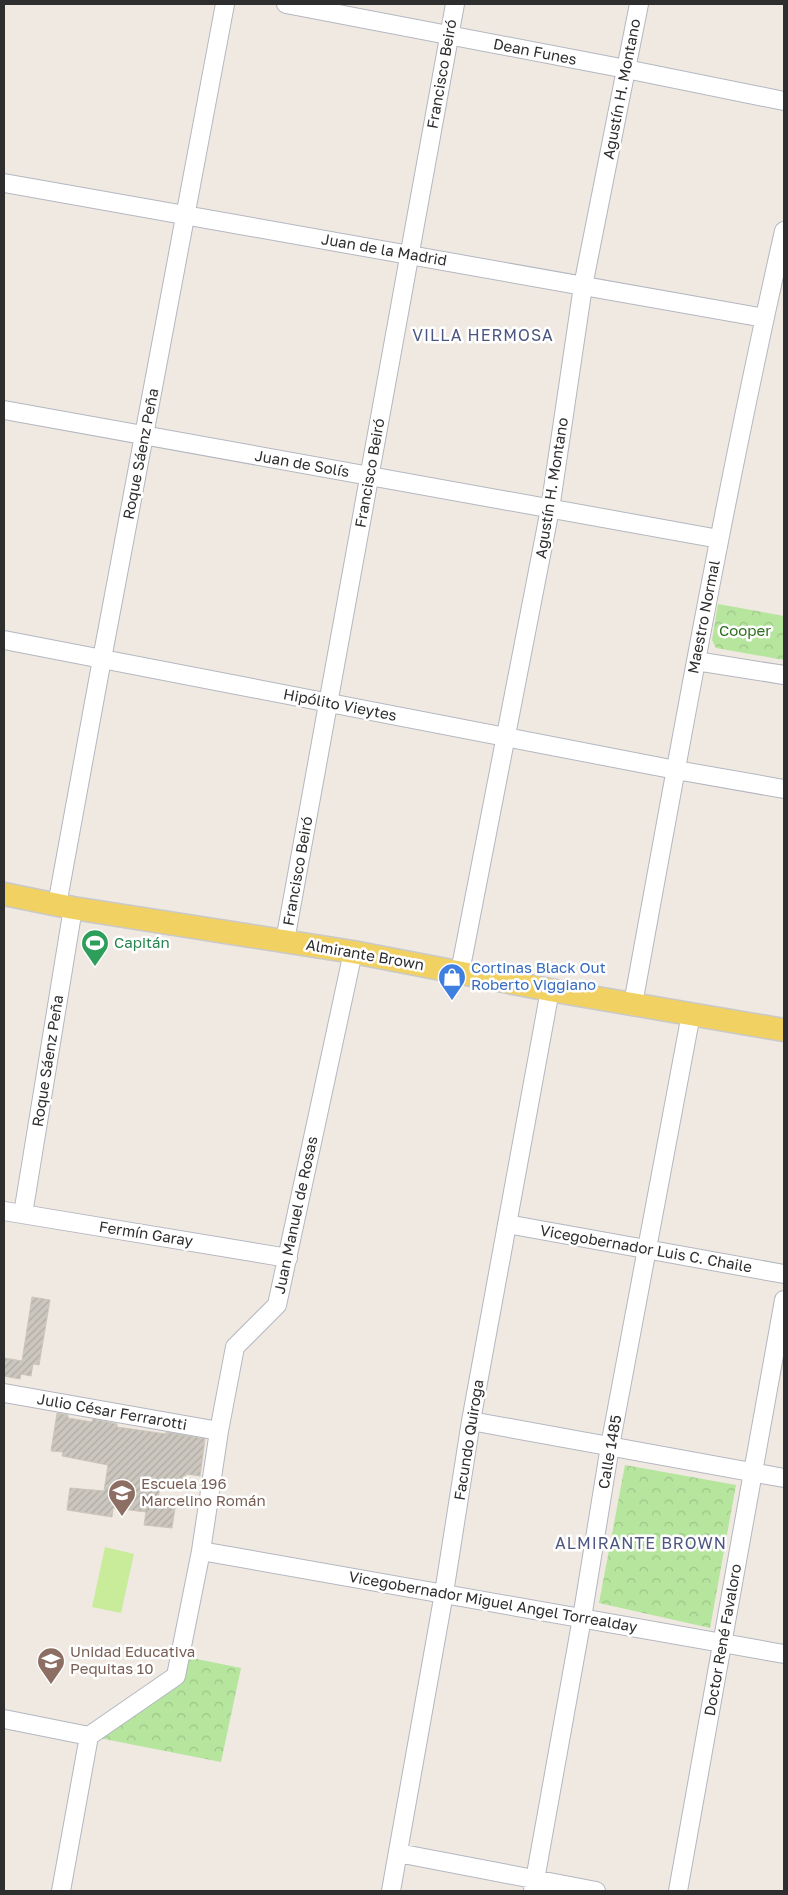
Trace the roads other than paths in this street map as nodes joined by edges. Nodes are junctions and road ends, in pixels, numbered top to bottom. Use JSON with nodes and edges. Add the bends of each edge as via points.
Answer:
{"nodes":[{"id":1,"x":225,"y":4,"type":"edge"},
{"id":2,"x":286,"y":4,"type":"edge"},
{"id":3,"x":455,"y":4,"type":"edge"},
{"id":4,"x":639,"y":4,"type":"edge"},
{"id":5,"x":449,"y":35,"type":"junction"},
{"id":6,"x":626,"y":69,"type":"junction"},
{"id":7,"x":784,"y":101,"type":"edge"},
{"id":8,"x":4,"y":183,"type":"edge"},
{"id":9,"x":186,"y":215,"type":"junction"},
{"id":10,"x":784,"y":231,"type":"edge"},
{"id":11,"x":410,"y":255,"type":"junction"},
{"id":12,"x":778,"y":285,"type":"edge"},
{"id":13,"x":583,"y":286,"type":"junction"},
{"id":14,"x":764,"y":318,"type":"junction"},
{"id":15,"x":4,"y":410,"type":"edge"},
{"id":16,"x":145,"y":435,"type":"junction"},
{"id":17,"x":370,"y":476,"type":"junction"},
{"id":18,"x":550,"y":509,"type":"junction"},
{"id":19,"x":719,"y":539,"type":"junction"},
{"id":20,"x":4,"y":640,"type":"edge"},
{"id":21,"x":102,"y":659,"type":"junction"},
{"id":22,"x":696,"y":660,"type":"junction"},
{"id":23,"x":784,"y":675,"type":"edge"},
{"id":24,"x":329,"y":703,"type":"junction"},
{"id":25,"x":505,"y":737,"type":"junction"},
{"id":26,"x":676,"y":770,"type":"junction"},
{"id":27,"x":784,"y":789,"type":"edge"},
{"id":28,"x":4,"y":894,"type":"edge"},
{"id":29,"x":65,"y":906,"type":"junction"},
{"id":30,"x":285,"y":941,"type":"junction"},
{"id":31,"x":353,"y":952,"type":"junction"},
{"id":32,"x":460,"y":972,"type":"junction"},
{"id":33,"x":550,"y":990,"type":"junction"},
{"id":34,"x":633,"y":1004,"type":"junction"},
{"id":35,"x":691,"y":1014,"type":"junction"},
{"id":36,"x":784,"y":1030,"type":"edge"},
{"id":37,"x":4,"y":1211,"type":"edge"},
{"id":38,"x":23,"y":1214,"type":"junction"},
{"id":39,"x":507,"y":1224,"type":"junction"},
{"id":40,"x":647,"y":1249,"type":"junction"},
{"id":41,"x":288,"y":1258,"type":"junction"},
{"id":42,"x":784,"y":1274,"type":"edge"},
{"id":43,"x":784,"y":1300,"type":"edge"},
{"id":44,"x":4,"y":1393,"type":"edge"},
{"id":45,"x":472,"y":1420,"type":"junction"},
{"id":46,"x":219,"y":1431,"type":"junction"},
{"id":47,"x":610,"y":1446,"type":"junction"},
{"id":48,"x":752,"y":1472,"type":"junction"},
{"id":49,"x":784,"y":1478,"type":"edge"},
{"id":50,"x":201,"y":1551,"type":"junction"},
{"id":51,"x":444,"y":1594,"type":"junction"},
{"id":52,"x":582,"y":1618,"type":"junction"},
{"id":53,"x":724,"y":1643,"type":"junction"},
{"id":54,"x":784,"y":1654,"type":"edge"},
{"id":55,"x":4,"y":1719,"type":"edge"},
{"id":56,"x":89,"y":1736,"type":"junction"},
{"id":57,"x":398,"y":1853,"type":"junction"},
{"id":58,"x":534,"y":1885,"type":"edge"},
{"id":59,"x":61,"y":1891,"type":"edge"},
{"id":60,"x":391,"y":1891,"type":"edge"},
{"id":61,"x":596,"y":1891,"type":"edge"},
{"id":62,"x":678,"y":1891,"type":"edge"}],
"edges":[{"from":1,"to":9,"type":"street","name":"Roque Sáenz Peña"},
{"from":2,"to":5,"type":"street","name":"Dean Funes"},
{"from":3,"to":5,"type":"street","name":"Francisco Beiró"},
{"from":4,"to":6,"type":"street","name":"Agustín H. Montano"},
{"from":5,"to":6,"type":"street","name":"Dean Funes"},
{"from":5,"to":11,"type":"street","name":"Francisco Beiró"},
{"from":6,"to":7,"type":"street","name":"Dean Funes"},
{"from":6,"to":13,"type":"street","name":"Agustín H. Montano"},
{"from":8,"to":9,"type":"street","name":"Juan de la Madrid"},
{"from":9,"to":11,"type":"street","name":"Juan de la Madrid"},
{"from":9,"to":16,"type":"street","name":"Roque Sáenz Peña"},
{"from":10,"to":12,"type":"street","name":"Maestro Normal"},
{"from":11,"to":13,"type":"street","name":"Juan de la Madrid"},
{"from":11,"to":17,"type":"street","name":"Francisco Beiró"},
{"from":12,"to":14,"type":"street","name":"Maestro Normal"},
{"from":13,"to":14,"type":"street","name":"Juan de la Madrid"},
{"from":13,"to":18,"type":"street","name":"Agustín H. Montano"},
{"from":14,"to":19,"type":"street","name":"Maestro Normal"},
{"from":15,"to":16,"type":"street","name":"Juan de Solís"},
{"from":16,"to":17,"type":"street","name":"Juan de Solís"},
{"from":16,"to":21,"type":"street","name":"Roque Sáenz Peña"},
{"from":17,"to":18,"type":"street","name":"Juan de Solís"},
{"from":17,"to":24,"type":"street","name":"Francisco Beiró"},
{"from":18,"to":19,"type":"street","name":"Juan de Solís"},
{"from":18,"to":25,"type":"street","name":"Agustín H. Montano"},
{"from":19,"to":22,"type":"street","name":"Maestro Normal"},
{"from":20,"to":21,"type":"street","name":"Hipólito Vieytes"},
{"from":21,"to":24,"type":"street","name":"Hipólito Vieytes"},
{"from":21,"to":29,"type":"street","name":"Roque Sáenz Peña"},
{"from":22,"to":23,"type":"street"},
{"from":22,"to":26,"type":"street","name":"Maestro Normal"},
{"from":24,"to":25,"type":"street","name":"Hipólito Vieytes"},
{"from":24,"to":30,"type":"street","name":"Francisco Beiró"},
{"from":25,"to":26,"type":"street","name":"Hipólito Vieytes"},
{"from":25,"to":32,"type":"street","name":"Agustín H. Montano"},
{"from":26,"to":27,"type":"street","name":"Hipólito Vieytes"},
{"from":26,"to":34,"type":"street","name":"Maestro Normal"},
{"from":28,"to":29,"type":"main road","name":"Almirante Brown"},
{"from":29,"to":30,"type":"main road","name":"Almirante Brown"},
{"from":29,"to":38,"type":"street","name":"Roque Sáenz Peña"},
{"from":30,"to":31,"type":"main road","name":"Almirante Brown"},
{"from":31,"to":32,"type":"main road","name":"Almirante Brown"},
{"from":31,"to":41,"type":"street","name":"Juan Manuel de Rosas"},
{"from":32,"to":33,"type":"main road","name":"Almirante Brown"},
{"from":33,"to":34,"type":"main road","name":"Almirante Brown"},
{"from":33,"to":39,"type":"street","name":"Facundo Quiroga"},
{"from":34,"to":35,"type":"main road","name":"Almirante Brown"},
{"from":35,"to":36,"type":"main road","name":"Almirante Brown"},
{"from":35,"to":40,"type":"street","name":"Calle 1485"},
{"from":37,"to":38,"type":"street","name":"Fermín Garay"},
{"from":38,"to":41,"type":"street","name":"Fermín Garay"},
{"from":39,"to":40,"type":"street","name":"Vicegobernador Luis C. Chaile"},
{"from":39,"to":45,"type":"street","name":"Facundo Quiroga"},
{"from":40,"to":42,"type":"street","name":"Vicegobernador Luis C. Chaile"},
{"from":40,"to":47,"type":"street","name":"Calle 1485"},
{"from":41,"to":46,"type":"street","name":"Juan Manuel de Rosas","via":[[277,1305],[235,1347]]},
{"from":43,"to":48,"type":"street","name":"Doctor René Favaloro"},
{"from":44,"to":46,"type":"street","name":"Julio César Ferrarotti"},
{"from":45,"to":47,"type":"street"},
{"from":45,"to":51,"type":"street","name":"Facundo Quiroga"},
{"from":46,"to":50,"type":"street","name":"Juan Manuel de Rosas"},
{"from":47,"to":48,"type":"street"},
{"from":47,"to":52,"type":"street","name":"Calle 1485"},
{"from":48,"to":49,"type":"street"},
{"from":48,"to":53,"type":"street","name":"Doctor René Favaloro"},
{"from":50,"to":51,"type":"street","name":"Vicegobernador Miguel Angel Torrealday"},
{"from":50,"to":56,"type":"street","name":"Juan Manuel de Rosas","via":[[176,1676]]},
{"from":51,"to":52,"type":"street","name":"Vicegobernador Miguel Angel Torrealday"},
{"from":51,"to":57,"type":"street","name":"Facundo Quiroga"},
{"from":52,"to":53,"type":"street","name":"Vicegobernador Miguel Angel Torrealday"},
{"from":52,"to":58,"type":"street","name":"Calle 1485"},
{"from":53,"to":54,"type":"street","name":"Vicegobernador Miguel Angel Torrealday"},
{"from":53,"to":62,"type":"street","name":"Doctor René Favaloro"},
{"from":55,"to":56,"type":"street"},
{"from":56,"to":59,"type":"street"},
{"from":57,"to":58,"type":"street"},
{"from":57,"to":60,"type":"street","name":"Facundo Quiroga"},
{"from":58,"to":61,"type":"street"}]}
